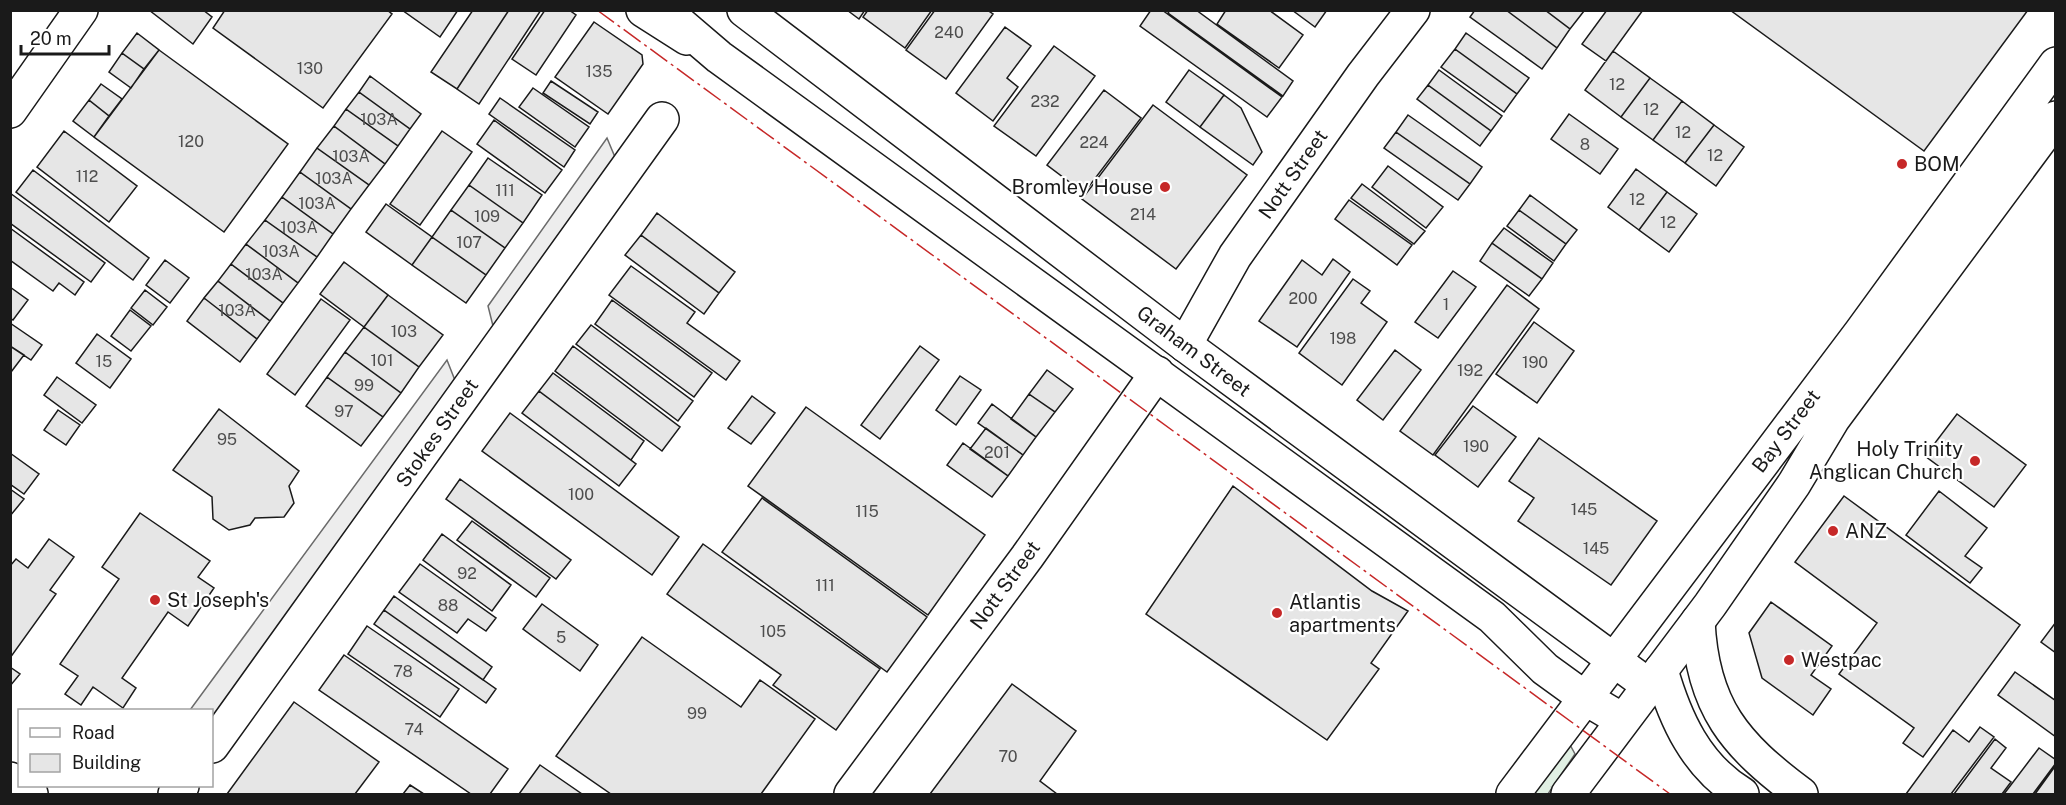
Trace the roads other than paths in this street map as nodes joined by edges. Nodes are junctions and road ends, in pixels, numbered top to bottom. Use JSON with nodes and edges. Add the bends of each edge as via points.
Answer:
{"nodes":[{"id":1,"x":81,"y":10,"type":"edge"},
{"id":2,"x":643,"y":10,"type":"edge"},
{"id":3,"x":664,"y":10,"type":"edge"},
{"id":4,"x":744,"y":10,"type":"edge"},
{"id":5,"x":1413,"y":10,"type":"edge"},
{"id":6,"x":719,"y":57,"type":"junction"},
{"id":7,"x":2055,"y":64,"type":"edge"},
{"id":8,"x":11,"y":108,"type":"edge"},
{"id":9,"x":2055,"y":118,"type":"edge"},
{"id":10,"x":662,"y":119,"type":"dead end"},
{"id":11,"x":1185,"y":345,"type":"junction"},
{"id":12,"x":1157,"y":373,"type":"junction"},
{"id":13,"x":1654,"y":607,"type":"junction"},
{"id":14,"x":1698,"y":621,"type":"junction"},
{"id":15,"x":1615,"y":661,"type":"junction"},
{"id":16,"x":1654,"y":677,"type":"junction"},
{"id":17,"x":1585,"y":698,"type":"junction"},
{"id":18,"x":1622,"y":720,"type":"junction"},
{"id":19,"x":213,"y":745,"type":"edge"},
{"id":20,"x":1771,"y":784,"type":"edge"},
{"id":21,"x":851,"y":795,"type":"edge"},
{"id":22,"x":1513,"y":795,"type":"edge"},
{"id":23,"x":1568,"y":795,"type":"edge"},
{"id":24,"x":1742,"y":795,"type":"edge"},
{"id":25,"x":1801,"y":795,"type":"edge"}],
"edges":[{"from":1,"to":8,"type":"main road"},
{"from":2,"to":6,"type":"main road","name":"Graham Street"},
{"from":3,"to":6,"type":"main road","name":"Graham Street"},
{"from":4,"to":11,"type":"main road","name":"Graham Street"},
{"from":5,"to":11,"type":"main road","name":"Nott Street","via":[[1235,256]]},
{"from":6,"to":12,"type":"main road","name":"Graham Street"},
{"from":7,"to":13,"type":"main road","name":"Bay Street","via":[[1861,332]]},
{"from":9,"to":14,"type":"main road","name":"Bay Street","via":[[1833,419],[1794,484]]},
{"from":10,"to":19,"type":"main road","name":"Stokes Street"},
{"from":11,"to":15,"type":"main road","name":"Graham Street"},
{"from":12,"to":17,"type":"main road","name":"Graham Street","via":[[1492,617],[1545,669]]},
{"from":12,"to":21,"type":"main road","name":"Nott Street"},
{"from":13,"to":15,"type":"main road","name":"Bay Street"},
{"from":13,"to":16,"type":"main road"},
{"from":14,"to":16,"type":"main road","name":"Bay Street"},
{"from":14,"to":20,"type":"main road","via":[[1702,668],[1716,706]]},
{"from":15,"to":16,"type":"main road","name":"Graham Street"},
{"from":15,"to":17,"type":"main road","name":"Bay Street"},
{"from":16,"to":18,"type":"main road","name":"Bay Street"},
{"from":16,"to":24,"type":"main road","via":[[1686,735],[1716,774]]},
{"from":17,"to":18,"type":"main road","name":"Graham Street"},
{"from":17,"to":22,"type":"main road","name":"Bay Street"},
{"from":18,"to":23,"type":"main road","name":"Bay Street"},
{"from":20,"to":25,"type":"main road"}]}
